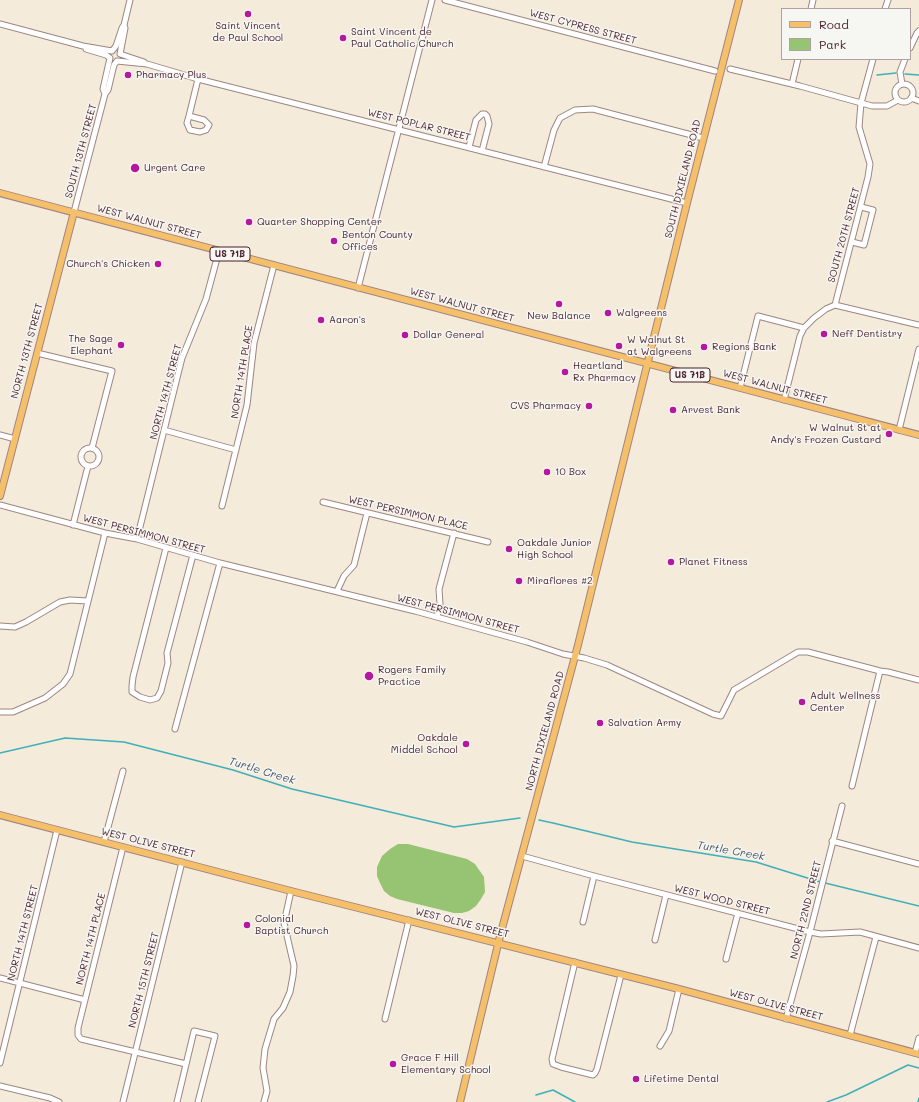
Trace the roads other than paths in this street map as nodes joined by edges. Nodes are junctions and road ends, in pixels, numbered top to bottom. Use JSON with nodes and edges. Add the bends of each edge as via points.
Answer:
{"nodes":[{"id":1,"x":130,"y":0,"type":"edge"},
{"id":2,"x":432,"y":0,"type":"edge"},
{"id":3,"x":445,"y":0,"type":"edge"},
{"id":4,"x":739,"y":0,"type":"edge"},
{"id":5,"x":0,"y":24,"type":"edge"},
{"id":6,"x":124,"y":25,"type":"junction"},
{"id":7,"x":919,"y":31,"type":"edge"},
{"id":8,"x":83,"y":46,"type":"junction"},
{"id":9,"x":911,"y":46,"type":"edge"},
{"id":10,"x":112,"y":51,"type":"junction"},
{"id":11,"x":120,"y":54,"type":"junction"},
{"id":12,"x":110,"y":58,"type":"junction"},
{"id":13,"x":117,"y":60,"type":"junction"},
{"id":14,"x":798,"y":60,"type":"edge"},
{"id":15,"x":872,"y":60,"type":"edge"},
{"id":16,"x":905,"y":60,"type":"edge"},
{"id":17,"x":146,"y":64,"type":"junction"},
{"id":18,"x":730,"y":69,"type":"dead end"},
{"id":19,"x":715,"y":71,"type":"dead end"},
{"id":20,"x":198,"y":79,"type":"junction"},
{"id":21,"x":792,"y":84,"type":"junction"},
{"id":22,"x":902,"y":84,"type":"junction"},
{"id":23,"x":105,"y":94,"type":"junction"},
{"id":24,"x":911,"y":98,"type":"junction"},
{"id":25,"x":898,"y":100,"type":"junction"},
{"id":26,"x":919,"y":100,"type":"edge"},
{"id":27,"x":861,"y":102,"type":"junction"},
{"id":28,"x":189,"y":116,"type":"dead end"},
{"id":29,"x":399,"y":130,"type":"junction"},
{"id":30,"x":703,"y":138,"type":"junction"},
{"id":31,"x":469,"y":147,"type":"junction"},
{"id":32,"x":482,"y":151,"type":"junction"},
{"id":33,"x":544,"y":166,"type":"junction"},
{"id":34,"x":0,"y":193,"type":"edge"},
{"id":35,"x":687,"y":203,"type":"junction"},
{"id":36,"x":861,"y":207,"type":"junction"},
{"id":37,"x":74,"y":212,"type":"junction"},
{"id":38,"x":852,"y":242,"type":"junction"},
{"id":39,"x":219,"y":251,"type":"junction"},
{"id":40,"x":274,"y":265,"type":"junction"},
{"id":41,"x":358,"y":288,"type":"junction"},
{"id":42,"x":835,"y":305,"type":"junction"},
{"id":43,"x":919,"y":326,"type":"edge"},
{"id":44,"x":804,"y":328,"type":"junction"},
{"id":45,"x":919,"y":349,"type":"edge"},
{"id":46,"x":37,"y":353,"type":"junction"},
{"id":47,"x":648,"y":364,"type":"junction"},
{"id":48,"x":740,"y":388,"type":"junction"},
{"id":49,"x":784,"y":400,"type":"junction"},
{"id":50,"x":164,"y":430,"type":"junction"},
{"id":51,"x":899,"y":430,"type":"junction"},
{"id":52,"x":0,"y":435,"type":"edge"},
{"id":53,"x":919,"y":435,"type":"edge"},
{"id":54,"x":15,"y":439,"type":"junction"},
{"id":55,"x":92,"y":448,"type":"junction"},
{"id":56,"x":236,"y":450,"type":"junction"},
{"id":57,"x":88,"y":466,"type":"junction"},
{"id":58,"x":0,"y":496,"type":"edge"},
{"id":59,"x":323,"y":502,"type":"dead end"},
{"id":60,"x":0,"y":505,"type":"edge"},
{"id":61,"x":222,"y":506,"type":"dead end"},
{"id":62,"x":367,"y":513,"type":"junction"},
{"id":63,"x":73,"y":525,"type":"junction"},
{"id":64,"x":105,"y":533,"type":"junction"},
{"id":65,"x":454,"y":533,"type":"junction"},
{"id":66,"x":137,"y":539,"type":"junction"},
{"id":67,"x":488,"y":542,"type":"dead end"},
{"id":68,"x":166,"y":548,"type":"junction"},
{"id":69,"x":193,"y":555,"type":"junction"},
{"id":70,"x":220,"y":563,"type":"junction"},
{"id":71,"x":337,"y":591,"type":"junction"},
{"id":72,"x":88,"y":601,"type":"junction"},
{"id":73,"x":437,"y":617,"type":"junction"},
{"id":74,"x":0,"y":626,"type":"edge"},
{"id":75,"x":575,"y":656,"type":"junction"},
{"id":76,"x":880,"y":671,"type":"junction"},
{"id":77,"x":919,"y":680,"type":"edge"},
{"id":78,"x":0,"y":712,"type":"edge"},
{"id":79,"x":176,"y":729,"type":"dead end"},
{"id":80,"x":123,"y":771,"type":"dead end"},
{"id":81,"x":852,"y":786,"type":"dead end"},
{"id":82,"x":842,"y":806,"type":"dead end"},
{"id":83,"x":0,"y":816,"type":"edge"},
{"id":84,"x":57,"y":830,"type":"junction"},
{"id":85,"x":832,"y":841,"type":"junction"},
{"id":86,"x":104,"y":842,"type":"junction"},
{"id":87,"x":123,"y":847,"type":"junction"},
{"id":88,"x":522,"y":856,"type":"junction"},
{"id":89,"x":182,"y":862,"type":"junction"},
{"id":90,"x":919,"y":864,"type":"edge"},
{"id":91,"x":594,"y":876,"type":"junction"},
{"id":92,"x":291,"y":891,"type":"junction"},
{"id":93,"x":666,"y":895,"type":"junction"},
{"id":94,"x":738,"y":913,"type":"junction"},
{"id":95,"x":409,"y":920,"type":"junction"},
{"id":96,"x":583,"y":922,"type":"dead end"},
{"id":97,"x":810,"y":932,"type":"junction"},
{"id":98,"x":876,"y":937,"type":"junction"},
{"id":99,"x":655,"y":940,"type":"dead end"},
{"id":100,"x":498,"y":943,"type":"junction"},
{"id":101,"x":919,"y":948,"type":"edge"},
{"id":102,"x":726,"y":959,"type":"dead end"},
{"id":103,"x":575,"y":962,"type":"junction"},
{"id":104,"x":620,"y":975,"type":"junction"},
{"id":105,"x":0,"y":978,"type":"edge"},
{"id":106,"x":20,"y":984,"type":"junction"},
{"id":107,"x":679,"y":989,"type":"junction"},
{"id":108,"x":85,"y":1000,"type":"junction"},
{"id":109,"x":385,"y":1019,"type":"dead end"},
{"id":110,"x":786,"y":1019,"type":"junction"},
{"id":111,"x":850,"y":1035,"type":"junction"},
{"id":112,"x":919,"y":1038,"type":"edge"},
{"id":113,"x":660,"y":1046,"type":"dead end"},
{"id":114,"x":135,"y":1052,"type":"junction"},
{"id":115,"x":917,"y":1053,"type":"edge"},
{"id":116,"x":0,"y":1063,"type":"edge"},
{"id":117,"x":186,"y":1064,"type":"junction"},
{"id":118,"x":0,"y":1086,"type":"edge"},
{"id":119,"x":59,"y":1102,"type":"edge"},
{"id":120,"x":122,"y":1102,"type":"edge"},
{"id":121,"x":177,"y":1102,"type":"edge"},
{"id":122,"x":198,"y":1102,"type":"edge"},
{"id":123,"x":264,"y":1102,"type":"edge"},
{"id":124,"x":460,"y":1102,"type":"edge"}],
"edges":[{"from":1,"to":6,"type":"street"},
{"from":2,"to":29,"type":"street"},
{"from":3,"to":19,"type":"street","name":"WEST CYPRESS STREET"},
{"from":4,"to":30,"type":"main road","name":"SOUTH DIXIELAND ROAD"},
{"from":5,"to":8,"type":"street"},
{"from":6,"to":10,"type":"street"},
{"from":6,"to":11,"type":"street"},
{"from":7,"to":9,"type":"street"},
{"from":8,"to":10,"type":"street"},
{"from":8,"to":12,"type":"street"},
{"from":10,"to":11,"type":"street","via":[[118,51]]},
{"from":10,"to":12,"type":"street"},
{"from":11,"to":13,"type":"street"},
{"from":11,"to":17,"type":"street","name":"WEST POPLAR STREET"},
{"from":12,"to":13,"type":"street","via":[[112,61]]},
{"from":12,"to":23,"type":"street","name":"SOUTH 13TH STREET","via":[[103,89]]},
{"from":13,"to":17,"type":"street","name":"WEST POPLAR STREET"},
{"from":13,"to":23,"type":"street","name":"SOUTH 13TH STREET"},
{"from":14,"to":21,"type":"street"},
{"from":15,"to":27,"type":"street","name":"SOUTH 20TH STREET"},
{"from":16,"to":22,"type":"street","via":[[900,72]]},
{"from":17,"to":20,"type":"street","name":"WEST POPLAR STREET"},
{"from":18,"to":21,"type":"street"},
{"from":20,"to":28,"type":"street"},
{"from":20,"to":29,"type":"street","name":"WEST POPLAR STREET"},
{"from":21,"to":27,"type":"street"},
{"from":22,"to":24,"type":"street","via":[[910,86],[913,92]]},
{"from":22,"to":25,"type":"street","via":[[894,92]]},
{"from":23,"to":37,"type":"street","name":"SOUTH 13TH STREET"},
{"from":24,"to":25,"type":"street","via":[[903,102]]},
{"from":24,"to":26,"type":"street"},
{"from":25,"to":27,"type":"street","via":[[887,106],[872,106]]},
{"from":27,"to":36,"type":"street","name":"SOUTH 20TH STREET","via":[[859,127],[870,164]]},
{"from":29,"to":31,"type":"street","name":"WEST POPLAR STREET"},
{"from":29,"to":41,"type":"street"},
{"from":30,"to":33,"type":"street","via":[[593,109],[575,110],[560,118]]},
{"from":30,"to":35,"type":"main road","name":"SOUTH DIXIELAND ROAD"},
{"from":31,"to":32,"type":"street","name":"WEST POPLAR STREET"},
{"from":31,"to":32,"type":"street","via":[[476,120],[485,114],[490,124]]},
{"from":32,"to":33,"type":"street","name":"WEST POPLAR STREET"},
{"from":33,"to":35,"type":"street","name":"WEST POPLAR STREET"},
{"from":34,"to":37,"type":"main road","name":"WEST WALNUT STREET","number":"US 71B"},
{"from":35,"to":47,"type":"main road","name":"SOUTH DIXIELAND ROAD"},
{"from":36,"to":38,"type":"street","name":"SOUTH 20TH STREET"},
{"from":36,"to":38,"type":"street","via":[[873,210],[864,245]]},
{"from":37,"to":39,"type":"main road","name":"WEST WALNUT STREET","number":"US 71B"},
{"from":37,"to":46,"type":"main road","name":"NORTH 13TH STREET"},
{"from":38,"to":42,"type":"street","name":"SOUTH 20TH STREET"},
{"from":39,"to":40,"type":"main road","name":"WEST WALNUT STREET","number":"US 71B"},
{"from":39,"to":50,"type":"street","name":"NORTH 14TH STREET","via":[[206,299],[182,358]]},
{"from":40,"to":41,"type":"main road","name":"WEST WALNUT STREET","number":"US 71B"},
{"from":40,"to":56,"type":"street","name":"NORTH 14TH PLACE","via":[[254,343],[248,405]]},
{"from":41,"to":47,"type":"main road","name":"WEST WALNUT STREET","number":"US 71B"},
{"from":42,"to":43,"type":"street"},
{"from":42,"to":44,"type":"street","via":[[826,309]]},
{"from":44,"to":48,"type":"street","via":[[758,316]]},
{"from":44,"to":49,"type":"street"},
{"from":45,"to":51,"type":"street"},
{"from":46,"to":54,"type":"main road","name":"NORTH 13TH STREET"},
{"from":46,"to":55,"type":"street","via":[[112,371]]},
{"from":47,"to":48,"type":"main road","name":"WEST WALNUT STREET","number":"US 71B"},
{"from":47,"to":75,"type":"main road","name":"NORTH DIXIELAND ROAD"},
{"from":48,"to":49,"type":"main road","name":"WEST WALNUT STREET","number":"US 71B"},
{"from":49,"to":51,"type":"main road","name":"WEST WALNUT STREET","number":"US 71B"},
{"from":50,"to":56,"type":"street"},
{"from":50,"to":66,"type":"street","name":"NORTH 14TH STREET"},
{"from":51,"to":53,"type":"main road","name":"WEST WALNUT STREET","number":"US 71B"},
{"from":52,"to":54,"type":"street"},
{"from":54,"to":58,"type":"main road","name":"NORTH 13TH STREET"},
{"from":55,"to":57,"type":"street","via":[[99,454],[99,460],[95,465]]},
{"from":55,"to":57,"type":"street","via":[[86,449],[80,456],[82,462]]},
{"from":56,"to":61,"type":"street","name":"NORTH 14TH PLACE"},
{"from":57,"to":63,"type":"street"},
{"from":59,"to":62,"type":"street","name":"WEST PERSIMMON PLACE"},
{"from":60,"to":63,"type":"street","name":"WEST PERSIMMON STREET"},
{"from":62,"to":65,"type":"street","name":"WEST PERSIMMON PLACE"},
{"from":62,"to":71,"type":"street","via":[[354,565],[344,576]]},
{"from":63,"to":64,"type":"street","name":"WEST PERSIMMON STREET"},
{"from":64,"to":66,"type":"street","name":"WEST PERSIMMON STREET"},
{"from":64,"to":72,"type":"street"},
{"from":65,"to":67,"type":"street","name":"WEST PERSIMMON PLACE"},
{"from":65,"to":73,"type":"street","via":[[439,589],[440,604]]},
{"from":66,"to":68,"type":"street","name":"WEST PERSIMMON STREET"},
{"from":68,"to":69,"type":"street","name":"WEST PERSIMMON STREET"},
{"from":68,"to":69,"type":"street","via":[[132,682],[132,692],[150,700],[157,698],[161,692],[168,663],[167,653]]},
{"from":69,"to":70,"type":"street","name":"WEST PERSIMMON STREET"},
{"from":70,"to":71,"type":"street","name":"WEST PERSIMMON STREET"},
{"from":70,"to":79,"type":"street"},
{"from":71,"to":73,"type":"street","name":"WEST PERSIMMON STREET"},
{"from":72,"to":74,"type":"street","via":[[60,602],[15,627]]},
{"from":72,"to":78,"type":"street","via":[[70,674],[63,684],[45,698],[13,712]]},
{"from":73,"to":75,"type":"street","name":"WEST PERSIMMON STREET"},
{"from":75,"to":76,"type":"street","name":"WEST PERSIMMON STREET","via":[[607,665],[721,716],[734,690],[798,652],[808,652]]},
{"from":75,"to":88,"type":"main road","name":"NORTH DIXIELAND ROAD"},
{"from":76,"to":77,"type":"street"},
{"from":76,"to":81,"type":"street"},
{"from":80,"to":86,"type":"street"},
{"from":82,"to":85,"type":"street","name":"NORTH 22ND STREET"},
{"from":83,"to":84,"type":"main road","name":"WEST OLIVE STREET"},
{"from":84,"to":86,"type":"main road","name":"WEST OLIVE STREET"},
{"from":84,"to":106,"type":"street","name":"NORTH 14TH STREET"},
{"from":85,"to":90,"type":"street"},
{"from":85,"to":97,"type":"street","name":"NORTH 22ND STREET"},
{"from":86,"to":87,"type":"main road","name":"WEST OLIVE STREET"},
{"from":87,"to":89,"type":"main road","name":"WEST OLIVE STREET"},
{"from":87,"to":108,"type":"street","name":"NORTH 14TH PLACE"},
{"from":88,"to":91,"type":"street","name":"WEST WOOD STREET"},
{"from":88,"to":100,"type":"main road","name":"NORTH DIXIELAND ROAD"},
{"from":89,"to":92,"type":"main road","name":"WEST OLIVE STREET"},
{"from":89,"to":114,"type":"street","name":"NORTH 15TH STREET"},
{"from":91,"to":93,"type":"street","name":"WEST WOOD STREET"},
{"from":91,"to":96,"type":"street"},
{"from":92,"to":95,"type":"main road","name":"WEST OLIVE STREET"},
{"from":92,"to":123,"type":"street","via":[[284,923],[294,966],[293,976],[290,992],[274,1020],[265,1048],[263,1068],[267,1092]]},
{"from":93,"to":94,"type":"street","name":"WEST WOOD STREET"},
{"from":93,"to":99,"type":"street"},
{"from":94,"to":97,"type":"street","name":"WEST WOOD STREET"},
{"from":94,"to":102,"type":"street"},
{"from":95,"to":100,"type":"main road","name":"WEST OLIVE STREET"},
{"from":95,"to":109,"type":"street"},
{"from":97,"to":98,"type":"street","name":"WEST WOOD STREET","via":[[860,932]]},
{"from":97,"to":110,"type":"street","name":"NORTH 22ND STREET"},
{"from":98,"to":101,"type":"street","name":"WEST WOOD STREET"},
{"from":98,"to":111,"type":"street"},
{"from":100,"to":103,"type":"main road","name":"WEST OLIVE STREET"},
{"from":100,"to":124,"type":"main road","name":"NORTH DIXIELAND ROAD"},
{"from":103,"to":104,"type":"main road","name":"WEST OLIVE STREET"},
{"from":103,"to":104,"type":"street","via":[[552,1059],[553,1064],[593,1075],[597,1069]]},
{"from":104,"to":107,"type":"main road","name":"WEST OLIVE STREET"},
{"from":105,"to":106,"type":"street"},
{"from":106,"to":108,"type":"street"},
{"from":106,"to":116,"type":"street","name":"NORTH 14TH STREET"},
{"from":107,"to":110,"type":"main road","name":"WEST OLIVE STREET"},
{"from":107,"to":113,"type":"street","via":[[669,1031]]},
{"from":108,"to":114,"type":"street","name":"NORTH 14TH PLACE","via":[[78,1028],[81,1039]]},
{"from":110,"to":111,"type":"main road","name":"WEST OLIVE STREET"},
{"from":111,"to":115,"type":"main road","name":"WEST OLIVE STREET"},
{"from":112,"to":115,"type":"street"},
{"from":114,"to":117,"type":"street"},
{"from":114,"to":120,"type":"street","name":"NORTH 15TH STREET"},
{"from":117,"to":121,"type":"street"},
{"from":117,"to":122,"type":"street","via":[[194,1031],[215,1036]]},
{"from":118,"to":119,"type":"street"}]}
